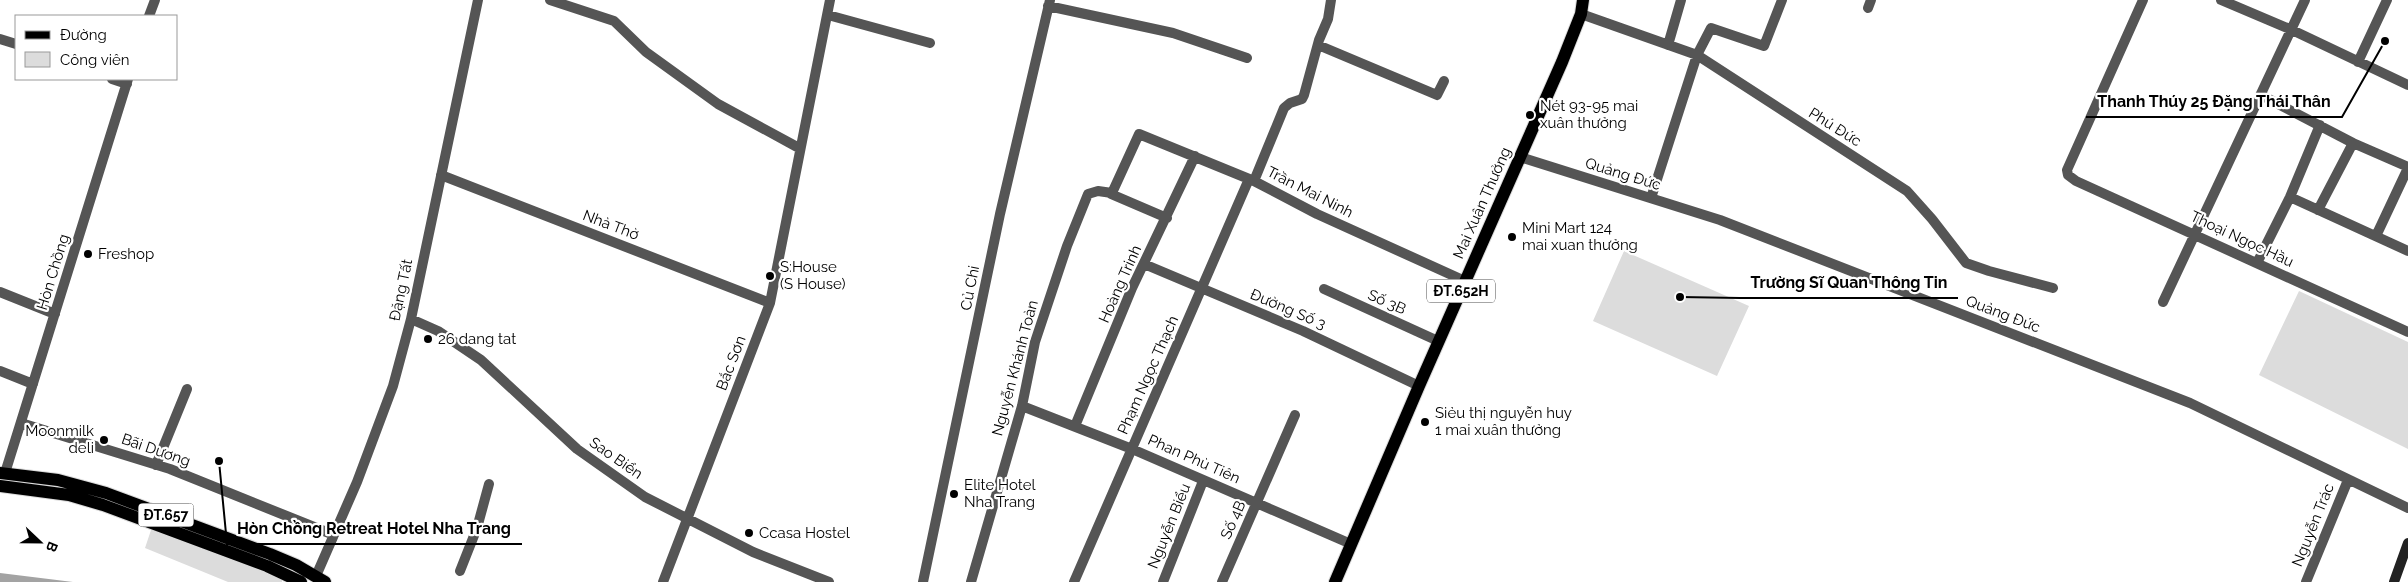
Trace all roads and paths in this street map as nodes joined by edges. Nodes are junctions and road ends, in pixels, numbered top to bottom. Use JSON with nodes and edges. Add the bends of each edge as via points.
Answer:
{"nodes":[{"id":1,"x":155,"y":0,"type":"edge"},
{"id":2,"x":478,"y":0,"type":"edge"},
{"id":3,"x":550,"y":0,"type":"edge"},
{"id":4,"x":830,"y":0,"type":"edge"},
{"id":5,"x":1330,"y":0,"type":"edge"},
{"id":6,"x":1583,"y":0,"type":"edge"},
{"id":7,"x":1681,"y":0,"type":"edge"},
{"id":8,"x":1782,"y":0,"type":"edge"},
{"id":9,"x":2144,"y":0,"type":"edge"},
{"id":10,"x":2222,"y":0,"type":"edge"},
{"id":11,"x":2305,"y":0,"type":"edge"},
{"id":12,"x":2388,"y":0,"type":"edge"},
{"id":13,"x":1049,"y":3,"type":"edge"},
{"id":14,"x":1581,"y":14,"type":"junction"},
{"id":15,"x":149,"y":15,"type":"edge"},
{"id":16,"x":828,"y":15,"type":"junction"},
{"id":17,"x":2292,"y":30,"type":"junction"},
{"id":18,"x":0,"y":39,"type":"edge"},
{"id":19,"x":930,"y":43,"type":"dead end"},
{"id":20,"x":15,"y":44,"type":"edge"},
{"id":21,"x":1318,"y":45,"type":"junction"},
{"id":22,"x":1668,"y":45,"type":"junction"},
{"id":23,"x":1698,"y":55,"type":"junction"},
{"id":24,"x":1247,"y":58,"type":"dead end"},
{"id":25,"x":2358,"y":62,"type":"junction"},
{"id":26,"x":128,"y":81,"type":"edge"},
{"id":27,"x":1444,"y":81,"type":"dead end"},
{"id":28,"x":2408,"y":85,"type":"edge"},
{"id":29,"x":2261,"y":95,"type":"junction"},
{"id":30,"x":2320,"y":125,"type":"junction"},
{"id":31,"x":2353,"y":143,"type":"junction"},
{"id":32,"x":799,"y":148,"type":"junction"},
{"id":33,"x":1196,"y":156,"type":"junction"},
{"id":34,"x":1520,"y":157,"type":"junction"},
{"id":35,"x":2408,"y":167,"type":"edge"},
{"id":36,"x":441,"y":175,"type":"junction"},
{"id":37,"x":1251,"y":180,"type":"junction"},
{"id":38,"x":1111,"y":194,"type":"junction"},
{"id":39,"x":2290,"y":197,"type":"junction"},
{"id":40,"x":1651,"y":198,"type":"junction"},
{"id":41,"x":2318,"y":210,"type":"junction"},
{"id":42,"x":1167,"y":218,"type":"junction"},
{"id":43,"x":2196,"y":234,"type":"junction"},
{"id":44,"x":2376,"y":236,"type":"junction"},
{"id":45,"x":2408,"y":250,"type":"edge"},
{"id":46,"x":1144,"y":264,"type":"junction"},
{"id":47,"x":2258,"y":264,"type":"junction"},
{"id":48,"x":1465,"y":281,"type":"junction"},
{"id":49,"x":2053,"y":288,"type":"dead end"},
{"id":50,"x":1202,"y":289,"type":"junction"},
{"id":51,"x":1324,"y":289,"type":"dead end"},
{"id":52,"x":0,"y":292,"type":"edge"},
{"id":53,"x":2163,"y":302,"type":"dead end"},
{"id":54,"x":770,"y":303,"type":"junction"},
{"id":55,"x":55,"y":314,"type":"junction"},
{"id":56,"x":411,"y":319,"type":"junction"},
{"id":57,"x":2408,"y":332,"type":"edge"},
{"id":58,"x":1438,"y":341,"type":"junction"},
{"id":59,"x":0,"y":371,"type":"edge"},
{"id":60,"x":33,"y":384,"type":"junction"},
{"id":61,"x":1419,"y":386,"type":"junction"},
{"id":62,"x":188,"y":389,"type":"dead end"},
{"id":63,"x":1022,"y":406,"type":"junction"},
{"id":64,"x":1295,"y":414,"type":"dead end"},
{"id":65,"x":21,"y":424,"type":"junction"},
{"id":66,"x":1075,"y":426,"type":"junction"},
{"id":67,"x":1132,"y":449,"type":"junction"},
{"id":68,"x":156,"y":464,"type":"junction"},
{"id":69,"x":3,"y":473,"type":"edge"},
{"id":70,"x":2348,"y":480,"type":"junction"},
{"id":71,"x":1203,"y":481,"type":"junction"},
{"id":72,"x":489,"y":484,"type":"dead end"},
{"id":73,"x":2,"y":486,"type":"edge"},
{"id":74,"x":1257,"y":503,"type":"junction"},
{"id":75,"x":2408,"y":508,"type":"edge"},
{"id":76,"x":688,"y":517,"type":"junction"},
{"id":77,"x":334,"y":535,"type":"junction"},
{"id":78,"x":1351,"y":544,"type":"junction"},
{"id":79,"x":2408,"y":544,"type":"edge"},
{"id":80,"x":460,"y":571,"type":"dead end"},
{"id":81,"x":318,"y":580,"type":"edge"},
{"id":82,"x":301,"y":582,"type":"edge"},
{"id":83,"x":663,"y":582,"type":"edge"},
{"id":84,"x":829,"y":582,"type":"edge"},
{"id":85,"x":923,"y":582,"type":"edge"},
{"id":86,"x":972,"y":582,"type":"edge"},
{"id":87,"x":1074,"y":582,"type":"edge"},
{"id":88,"x":1163,"y":582,"type":"edge"},
{"id":89,"x":1222,"y":582,"type":"edge"},
{"id":90,"x":1336,"y":582,"type":"edge"},
{"id":91,"x":2306,"y":582,"type":"edge"},
{"id":92,"x":2394,"y":582,"type":"edge"}],
"edges":[{"from":1,"to":15,"type":"street"},
{"from":2,"to":36,"type":"street","name":"Đặng Tất"},
{"from":3,"to":32,"type":"street","via":[[614,21],[646,52],[718,104]]},
{"from":4,"to":16,"type":"street","name":"Bắc Sơn"},
{"from":5,"to":21,"type":"street","via":[[1328,20]]},
{"from":6,"to":14,"type":"main road","name":"Mai Xuân Thưởng","number":"ĐT.652H"},
{"from":7,"to":22,"type":"street"},
{"from":8,"to":23,"type":"street","via":[[1764,46],[1712,28]]},
{"from":9,"to":43,"type":"street","name":"Thoại Ngọc Hầu","via":[[2067,170],[2068,175]]},
{"from":10,"to":17,"type":"street"},
{"from":11,"to":17,"type":"street"},
{"from":12,"to":25,"type":"street"},
{"from":13,"to":24,"type":"street","via":[[1173,33]]},
{"from":13,"to":85,"type":"street","name":"Củ Chi","via":[[1000,214]]},
{"from":14,"to":22,"type":"street","name":"Phú Đức"},
{"from":14,"to":34,"type":"main road","name":"Mai Xuân Thưởng","number":"ĐT.652H"},
{"from":16,"to":19,"type":"street"},
{"from":16,"to":32,"type":"street","name":"Bắc Sơn"},
{"from":17,"to":25,"type":"street"},
{"from":17,"to":29,"type":"street"},
{"from":18,"to":20,"type":"street"},
{"from":21,"to":27,"type":"street","via":[[1438,95]]},
{"from":21,"to":37,"type":"street","via":[[1304,96],[1284,108]]},
{"from":22,"to":23,"type":"street","name":"Phú Đức"},
{"from":23,"to":40,"type":"street"},
{"from":23,"to":49,"type":"street","name":"Phú Đức","via":[[1907,191],[1966,263]]},
{"from":25,"to":28,"type":"street"},
{"from":26,"to":55,"type":"street","name":"Hòn Chồng"},
{"from":29,"to":30,"type":"street"},
{"from":29,"to":43,"type":"street"},
{"from":30,"to":31,"type":"street"},
{"from":30,"to":39,"type":"street"},
{"from":31,"to":35,"type":"street"},
{"from":31,"to":41,"type":"street"},
{"from":32,"to":54,"type":"street","name":"Bắc Sơn"},
{"from":33,"to":37,"type":"street","name":"Trần Mai Ninh"},
{"from":33,"to":38,"type":"street","name":"Trần Mai Ninh","via":[[1139,134]]},
{"from":33,"to":42,"type":"street","name":"Hoàng Trinh"},
{"from":34,"to":40,"type":"street","name":"Quảng Đức"},
{"from":34,"to":48,"type":"main road","name":"Mai Xuân Thưởng","number":"ĐT.652H"},
{"from":35,"to":44,"type":"street"},
{"from":36,"to":54,"type":"street","name":"Nhà Thờ"},
{"from":36,"to":56,"type":"street","name":"Đặng Tất"},
{"from":37,"to":48,"type":"street","name":"Trần Mai Ninh","via":[[1317,214]]},
{"from":37,"to":50,"type":"street","name":"Phạm Ngọc Thạch"},
{"from":38,"to":42,"type":"street"},
{"from":38,"to":63,"type":"street","name":"Nguyễn Khánh Toàn","via":[[1093,192],[1083,201],[1035,342]]},
{"from":39,"to":41,"type":"street"},
{"from":39,"to":47,"type":"street"},
{"from":40,"to":70,"type":"street","name":"Quảng Đức","via":[[1729,223],[2190,403]]},
{"from":41,"to":44,"type":"street"},
{"from":42,"to":46,"type":"street","name":"Hoàng Trinh"},
{"from":43,"to":47,"type":"street","name":"Thoại Ngọc Hầu"},
{"from":43,"to":53,"type":"street"},
{"from":44,"to":45,"type":"street"},
{"from":46,"to":50,"type":"street","name":"Đường Số 3"},
{"from":46,"to":66,"type":"street","name":"Hoàng Trinh"},
{"from":47,"to":57,"type":"street","name":"Thoại Ngọc Hầu"},
{"from":48,"to":58,"type":"main road","name":"Mai Xuân Thưởng","number":"ĐT.652H"},
{"from":50,"to":61,"type":"street","name":"Đường Số 3","via":[[1303,331]]},
{"from":50,"to":67,"type":"street","name":"Phạm Ngọc Thạch"},
{"from":51,"to":58,"type":"street","name":"Số 3B"},
{"from":52,"to":55,"type":"street"},
{"from":54,"to":76,"type":"street","name":"Bắc Sơn"},
{"from":55,"to":60,"type":"street","name":"Hòn Chồng"},
{"from":56,"to":76,"type":"street","name":"Sao Biển","via":[[438,331],[481,360],[595,464],[645,497]]},
{"from":56,"to":77,"type":"street","name":"Đặng Tất","via":[[385,410]]},
{"from":58,"to":61,"type":"main road","name":"Mai Xuân Thưởng","number":"ĐT.652H"},
{"from":59,"to":60,"type":"street"},
{"from":60,"to":65,"type":"street","name":"Hòn Chồng"},
{"from":61,"to":78,"type":"main road","name":"Mai Xuân Thưởng","number":"ĐT.652H"},
{"from":62,"to":68,"type":"street"},
{"from":63,"to":66,"type":"street","name":"Phan Phù Tiên"},
{"from":63,"to":86,"type":"street","name":"Nguyễn Khánh Toàn"},
{"from":64,"to":74,"type":"street","name":"Số 4B"},
{"from":65,"to":68,"type":"street","name":"Bãi Dương"},
{"from":65,"to":69,"type":"street","name":"Hòn Chồng"},
{"from":66,"to":67,"type":"street","name":"Phan Phù Tiên"},
{"from":67,"to":71,"type":"street","name":"Phan Phù Tiên"},
{"from":67,"to":87,"type":"street","name":"Phạm Ngọc Thạch"},
{"from":68,"to":77,"type":"street","name":"Bãi Dương"},
{"from":69,"to":73,"type":"main road"},
{"from":69,"to":81,"type":"main road","number":"ĐT.657","via":[[58,480],[106,493],[270,554]]},
{"from":70,"to":75,"type":"street","name":"Quảng Đức"},
{"from":70,"to":91,"type":"street","name":"Nguyễn Trác"},
{"from":71,"to":74,"type":"street","name":"Phan Phù Tiên"},
{"from":71,"to":88,"type":"street","name":"Nguyễn Biểu"},
{"from":72,"to":80,"type":"street","via":[[477,528]]},
{"from":73,"to":82,"type":"main road","number":"ĐT.657","via":[[69,496],[103,505],[267,566]]},
{"from":74,"to":78,"type":"street","name":"Phan Phù Tiên"},
{"from":74,"to":89,"type":"street","name":"Số 4B"},
{"from":76,"to":83,"type":"street","name":"Bắc Sơn"},
{"from":76,"to":84,"type":"street","name":"Sao Biển","via":[[753,552]]},
{"from":77,"to":81,"type":"street","name":"Đặng Tất"},
{"from":78,"to":90,"type":"main road","name":"Mai Xuân Thưởng","number":"ĐT.652H"},
{"from":79,"to":92,"type":"street"}]}
